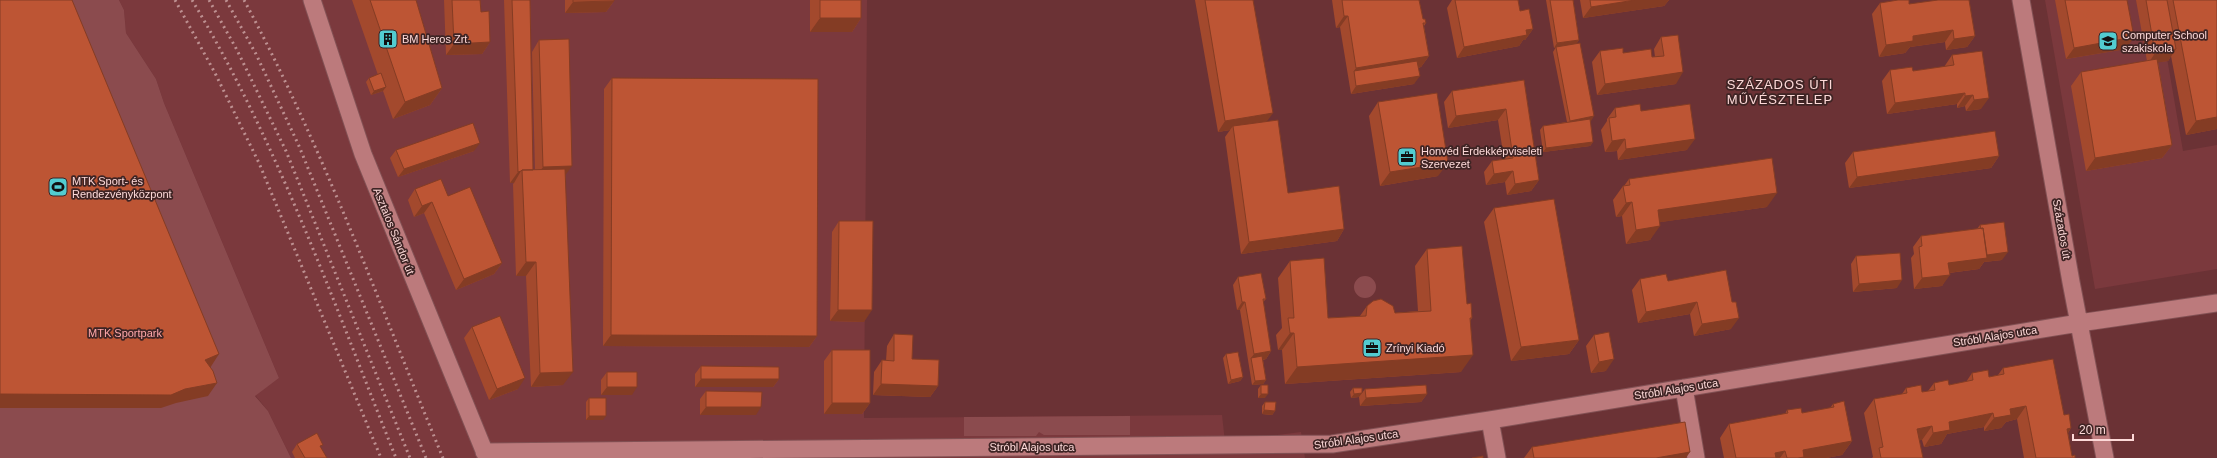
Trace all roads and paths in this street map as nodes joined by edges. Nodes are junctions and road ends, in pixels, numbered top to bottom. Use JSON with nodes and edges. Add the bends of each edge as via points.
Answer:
{"nodes":[{"id":1,"x":312,"y":0,"type":"edge"},
{"id":2,"x":2021,"y":0,"type":"edge"},
{"id":3,"x":2217,"y":303,"type":"edge"},
{"id":4,"x":2079,"y":323,"type":"junction"},
{"id":5,"x":1684,"y":388,"type":"junction"},
{"id":6,"x":1490,"y":420,"type":"junction"},
{"id":7,"x":1310,"y":452,"type":"edge"},
{"id":8,"x":486,"y":455,"type":"edge"},
{"id":9,"x":1497,"y":458,"type":"edge"},
{"id":10,"x":1696,"y":458,"type":"edge"},
{"id":11,"x":2105,"y":458,"type":"edge"}],
"edges":[{"from":1,"to":8,"type":"street","name":"Asztalos Sándor út","via":[[363,154]]},
{"from":2,"to":4,"type":"street","name":"Százados út"},
{"from":3,"to":4,"type":"street","name":"Stróbl Alajos utca"},
{"from":4,"to":5,"type":"street","name":"Stróbl Alajos utca"},
{"from":4,"to":11,"type":"street","name":"Százados út"},
{"from":5,"to":6,"type":"street","name":"Stróbl Alajos utca"},
{"from":5,"to":10,"type":"street"},
{"from":6,"to":7,"type":"street","name":"Stróbl Alajos utca"},
{"from":6,"to":9,"type":"street"},
{"from":7,"to":8,"type":"street","name":"Stróbl Alajos utca"}]}
